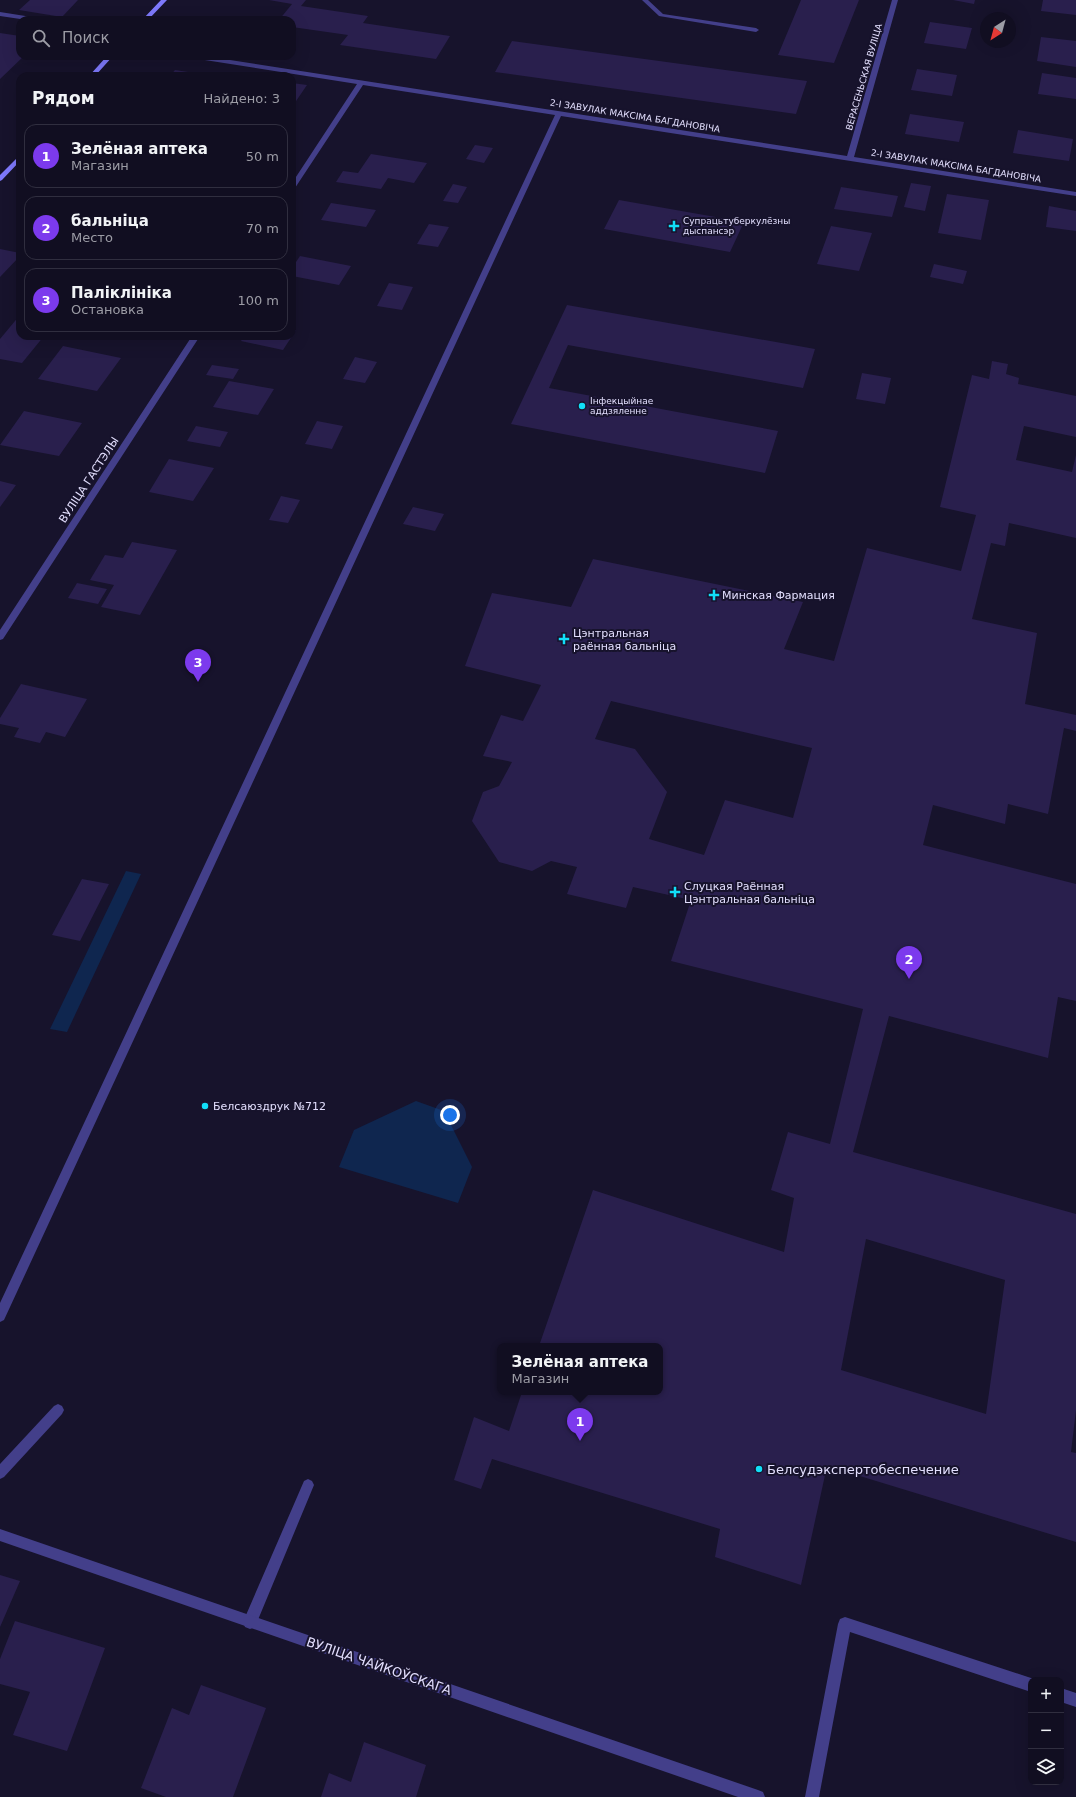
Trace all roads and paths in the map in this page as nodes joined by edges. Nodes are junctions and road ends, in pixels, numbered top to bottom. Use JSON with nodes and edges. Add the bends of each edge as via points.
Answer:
{"nodes":[{"id":1,"x":164,"y":0,"type":"edge"},
{"id":2,"x":645,"y":0,"type":"edge"},
{"id":3,"x":895,"y":0,"type":"edge"},
{"id":4,"x":0,"y":14,"type":"edge"},
{"id":5,"x":149,"y":16,"type":"edge"},
{"id":6,"x":16,"y":17,"type":"edge"},
{"id":7,"x":756,"y":30,"type":"dead end"},
{"id":8,"x":106,"y":60,"type":"edge"},
{"id":9,"x":218,"y":60,"type":"edge"},
{"id":10,"x":96,"y":72,"type":"edge"},
{"id":11,"x":296,"y":72,"type":"edge"},
{"id":12,"x":296,"y":72,"type":"edge"},
{"id":13,"x":361,"y":82,"type":"junction"},
{"id":14,"x":559,"y":113,"type":"junction"},
{"id":15,"x":850,"y":159,"type":"junction"},
{"id":16,"x":16,"y":161,"type":"edge"},
{"id":17,"x":0,"y":179,"type":"edge"},
{"id":18,"x":296,"y":182,"type":"edge"},
{"id":19,"x":1076,"y":194,"type":"edge"},
{"id":20,"x":193,"y":340,"type":"edge"},
{"id":21,"x":0,"y":637,"type":"edge"},
{"id":22,"x":0,"y":1316,"type":"edge"},
{"id":23,"x":58,"y":1410,"type":"dead end"},
{"id":24,"x":0,"y":1473,"type":"edge"},
{"id":25,"x":308,"y":1485,"type":"dead end"},
{"id":26,"x":0,"y":1535,"type":"edge"},
{"id":27,"x":250,"y":1622,"type":"junction"},
{"id":28,"x":1028,"y":1684,"type":"edge"},
{"id":29,"x":1064,"y":1696,"type":"edge"},
{"id":30,"x":1076,"y":1700,"type":"edge"},
{"id":31,"x":758,"y":1797,"type":"edge"},
{"id":32,"x":812,"y":1797,"type":"edge"}],
"edges":[{"from":1,"to":5,"type":"main road"},
{"from":2,"to":7,"type":"street","via":[[662,15]]},
{"from":3,"to":15,"type":"street","name":"ВЕРАСЕНЬСКАЯ ВУЛІЦА"},
{"from":4,"to":6,"type":"street"},
{"from":8,"to":10,"type":"main road"},
{"from":9,"to":11,"type":"street","name":"2-І ЗАВУЛАК МАКСІМА БАГДАНОВІЧА"},
{"from":12,"to":13,"type":"street","name":"2-І ЗАВУЛАК МАКСІМА БАГДАНОВІЧА"},
{"from":13,"to":14,"type":"street","name":"2-І ЗАВУЛАК МАКСІМА БАГДАНОВІЧА"},
{"from":13,"to":18,"type":"street"},
{"from":14,"to":15,"type":"street","name":"2-І ЗАВУЛАК МАКСІМА БАГДАНОВІЧА"},
{"from":14,"to":22,"type":"street"},
{"from":15,"to":19,"type":"street","name":"2-І ЗАВУЛАК МАКСІМА БАГДАНОВІЧА"},
{"from":16,"to":17,"type":"main road"},
{"from":20,"to":21,"type":"street","name":"ВУЛІЦА ГАСТЭЛЫ"},
{"from":23,"to":24,"type":"street"},
{"from":25,"to":27,"type":"street"},
{"from":26,"to":27,"type":"street","name":"ВУЛІЦА ЧАЙКОЎСКАГА"},
{"from":27,"to":31,"type":"street","name":"ВУЛІЦА ЧАЙКОЎСКАГА"},
{"from":28,"to":32,"type":"street","via":[[845,1624]]},
{"from":29,"to":30,"type":"street"}]}
